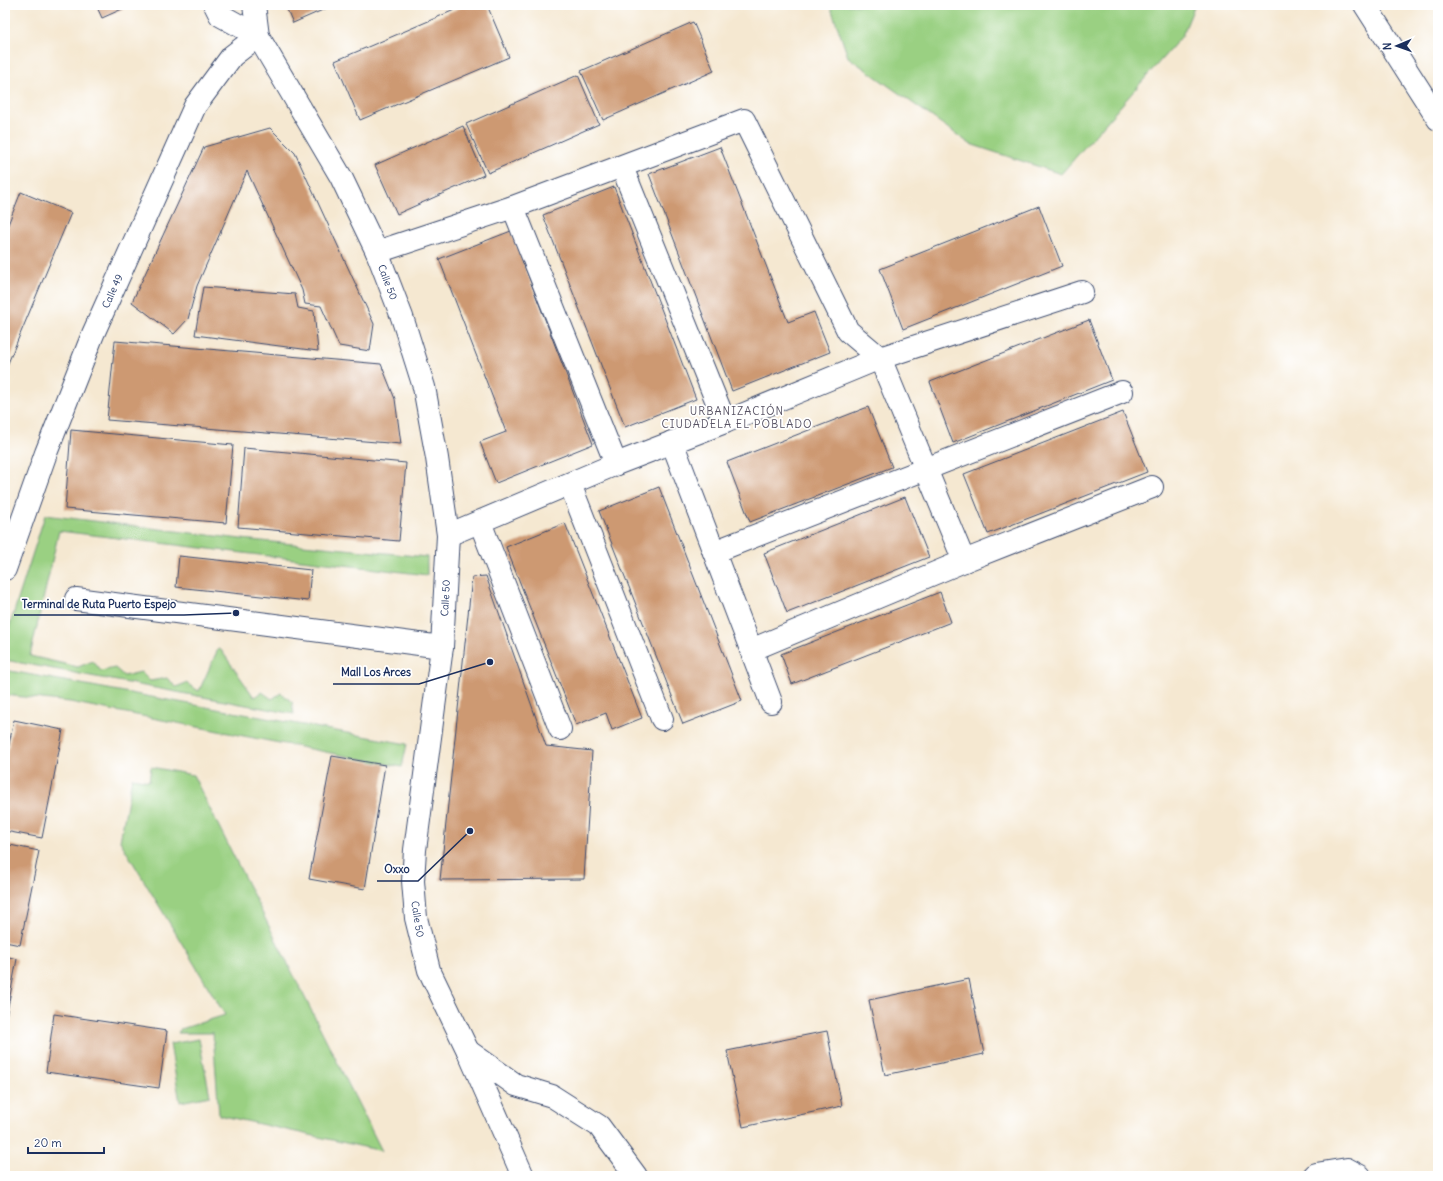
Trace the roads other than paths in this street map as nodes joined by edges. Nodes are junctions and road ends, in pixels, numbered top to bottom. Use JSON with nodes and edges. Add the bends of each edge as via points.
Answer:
{"nodes":[{"id":1,"x":215,"y":5,"type":"edge"},
{"id":2,"x":254,"y":5,"type":"edge"},
{"id":3,"x":1365,"y":5,"type":"edge"},
{"id":4,"x":258,"y":36,"type":"junction"},
{"id":5,"x":1438,"y":119,"type":"edge"},
{"id":6,"x":622,"y":167,"type":"junction"},
{"id":7,"x":513,"y":207,"type":"junction"},
{"id":8,"x":377,"y":252,"type":"junction"},
{"id":9,"x":1082,"y":292,"type":"dead end"},
{"id":10,"x":880,"y":358,"type":"junction"},
{"id":11,"x":1122,"y":392,"type":"dead end"},
{"id":12,"x":725,"y":422,"type":"junction"},
{"id":13,"x":672,"y":442,"type":"junction"},
{"id":14,"x":616,"y":464,"type":"junction"},
{"id":15,"x":927,"y":469,"type":"junction"},
{"id":16,"x":570,"y":484,"type":"junction"},
{"id":17,"x":1152,"y":487,"type":"dead end"},
{"id":18,"x":480,"y":522,"type":"junction"},
{"id":19,"x":448,"y":535,"type":"junction"},
{"id":20,"x":714,"y":552,"type":"junction"},
{"id":21,"x":964,"y":561,"type":"junction"},
{"id":22,"x":5,"y":569,"type":"edge"},
{"id":23,"x":76,"y":599,"type":"dead end"},
{"id":24,"x":442,"y":647,"type":"junction"},
{"id":25,"x":751,"y":650,"type":"junction"},
{"id":26,"x":771,"y":702,"type":"dead end"},
{"id":27,"x":662,"y":719,"type":"dead end"},
{"id":28,"x":560,"y":729,"type":"dead end"},
{"id":29,"x":468,"y":1051,"type":"junction"},
{"id":30,"x":523,"y":1176,"type":"edge"},
{"id":31,"x":636,"y":1176,"type":"edge"},
{"id":32,"x":1314,"y":1176,"type":"edge"},
{"id":33,"x":1360,"y":1176,"type":"edge"}],
"edges":[{"from":1,"to":4,"type":"street","via":[[220,15]]},
{"from":2,"to":4,"type":"street","name":"Calle 50"},
{"from":3,"to":5,"type":"street"},
{"from":4,"to":8,"type":"street","name":"Calle 50","via":[[341,177]]},
{"from":4,"to":22,"type":"street","name":"Calle 49","via":[[232,56],[195,106],[93,334],[46,453]]},
{"from":6,"to":7,"type":"street"},
{"from":6,"to":10,"type":"street","via":[[744,120],[848,331]]},
{"from":6,"to":12,"type":"street"},
{"from":7,"to":8,"type":"street"},
{"from":7,"to":14,"type":"street"},
{"from":8,"to":19,"type":"street","name":"Calle 50","via":[[402,317],[424,387]]},
{"from":9,"to":10,"type":"street"},
{"from":10,"to":12,"type":"street"},
{"from":10,"to":15,"type":"street"},
{"from":11,"to":15,"type":"street"},
{"from":12,"to":13,"type":"street"},
{"from":13,"to":14,"type":"street"},
{"from":13,"to":20,"type":"street"},
{"from":14,"to":16,"type":"street"},
{"from":15,"to":20,"type":"street"},
{"from":15,"to":21,"type":"street"},
{"from":16,"to":18,"type":"street"},
{"from":16,"to":27,"type":"street"},
{"from":17,"to":21,"type":"street"},
{"from":18,"to":19,"type":"street"},
{"from":18,"to":28,"type":"street"},
{"from":19,"to":24,"type":"street","name":"Calle 50"},
{"from":20,"to":25,"type":"street"},
{"from":21,"to":25,"type":"street"},
{"from":23,"to":24,"type":"street"},
{"from":24,"to":29,"type":"street","name":"Calle 50","via":[[415,850],[414,881],[418,928],[429,970]]},
{"from":25,"to":26,"type":"street"},
{"from":29,"to":30,"type":"street","name":"Calle 50"},
{"from":29,"to":31,"type":"street","via":[[516,1085],[552,1096],[599,1126]]},
{"from":32,"to":33,"type":"street","via":[[1347,1169]]}]}
